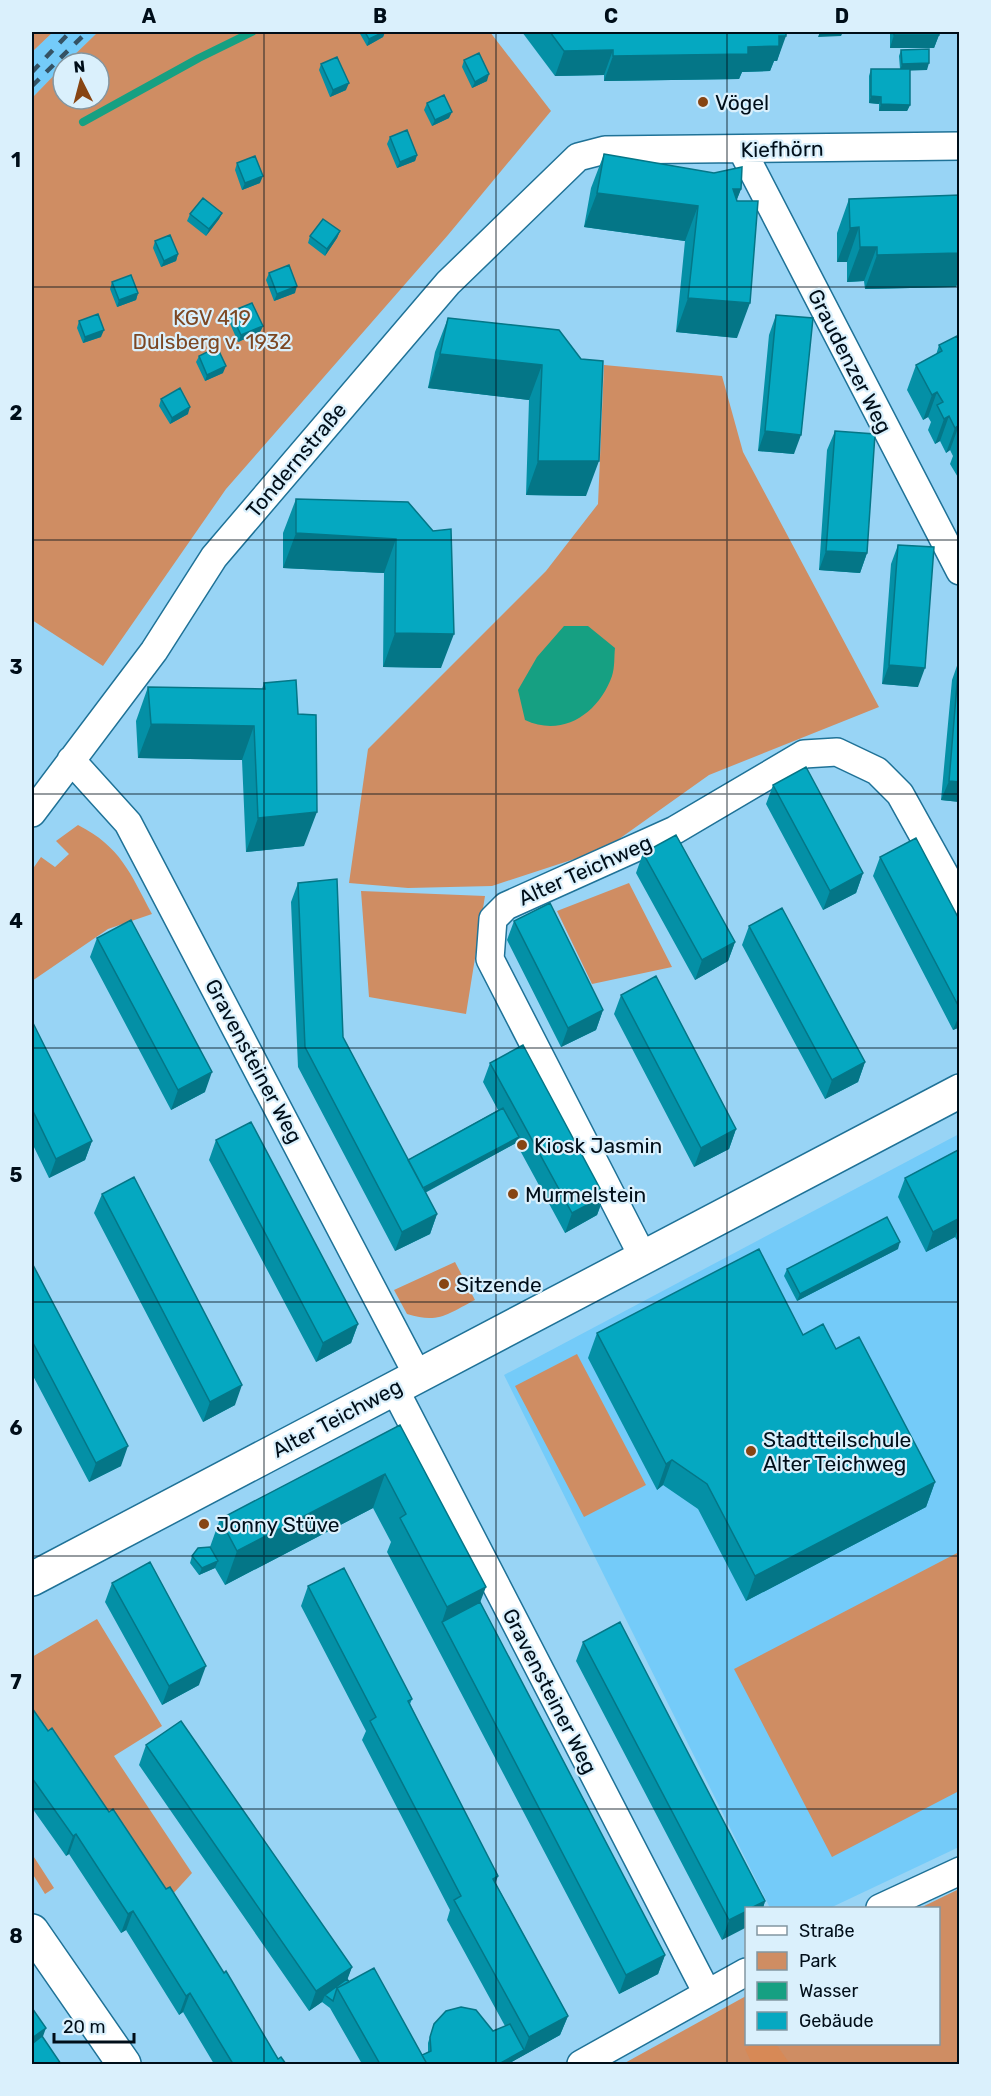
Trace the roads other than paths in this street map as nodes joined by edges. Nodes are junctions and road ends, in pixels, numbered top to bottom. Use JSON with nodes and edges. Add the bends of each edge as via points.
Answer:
{"nodes":[{"id":1,"x":960,"y":146,"type":"edge"},
{"id":2,"x":605,"y":150,"type":"joint"},
{"id":3,"x":742,"y":150,"type":"junction"},
{"id":4,"x":960,"y":571,"type":"edge"},
{"id":5,"x":71,"y":760,"type":"junction"},
{"id":6,"x":32,"y":813,"type":"edge"},
{"id":7,"x":960,"y":902,"type":"edge"},
{"id":8,"x":960,"y":1091,"type":"edge"},
{"id":9,"x":643,"y":1257,"type":"junction"},
{"id":10,"x":406,"y":1382,"type":"junction"},
{"id":11,"x":32,"y":1579,"type":"edge"},
{"id":12,"x":960,"y":1871,"type":"edge"},
{"id":13,"x":882,"y":1907,"type":"edge"},
{"id":14,"x":32,"y":1931,"type":"edge"},
{"id":15,"x":745,"y":1973,"type":"edge"},
{"id":16,"x":707,"y":1993,"type":"junction"},
{"id":17,"x":124,"y":2064,"type":"edge"},
{"id":18,"x":581,"y":2064,"type":"edge"}],
"edges":[{"from":1,"to":3,"type":"street","name":"Kiefhörn"},
{"from":2,"to":3,"type":"street","name":"Kiefhörn"},
{"from":2,"to":5,"type":"street","name":"Tondernstraße","via":[[578,158],[448,283],[214,557],[154,651]]},
{"from":3,"to":4,"type":"street","name":"Graudenzer Weg"},
{"from":5,"to":6,"type":"street","name":"Tondernstraße"},
{"from":5,"to":10,"type":"street","name":"Gravensteiner Weg","via":[[128,823]]},
{"from":7,"to":9,"type":"street","name":"Alter Teichweg","via":[[900,794],[877,771],[837,752],[804,754],[675,830],[506,906],[493,919],[490,959]]},
{"from":8,"to":9,"type":"street","name":"Alter Teichweg"},
{"from":9,"to":10,"type":"street","name":"Alter Teichweg"},
{"from":10,"to":11,"type":"street","name":"Alter Teichweg"},
{"from":10,"to":16,"type":"street","name":"Gravensteiner Weg"},
{"from":12,"to":13,"type":"street"},
{"from":14,"to":17,"type":"street"},
{"from":15,"to":16,"type":"street"},
{"from":16,"to":18,"type":"street"}]}
